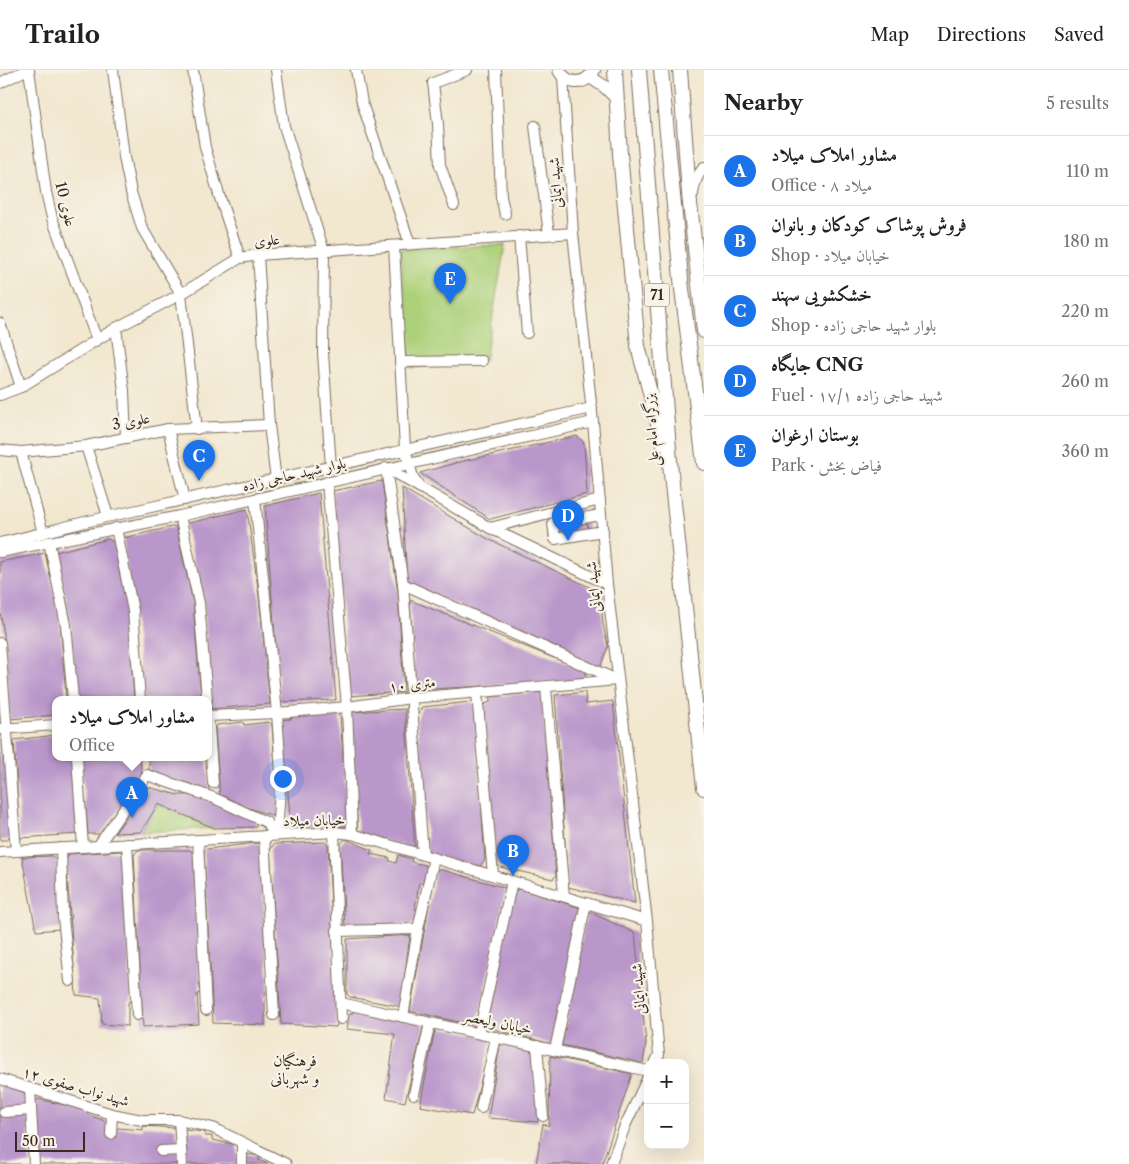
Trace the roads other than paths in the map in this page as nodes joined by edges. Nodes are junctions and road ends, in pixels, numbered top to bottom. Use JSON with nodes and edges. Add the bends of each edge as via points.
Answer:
{"nodes":[{"id":1,"x":28,"y":70,"type":"edge"},
{"id":2,"x":113,"y":70,"type":"edge"},
{"id":3,"x":193,"y":70,"type":"edge"},
{"id":4,"x":276,"y":70,"type":"edge"},
{"id":5,"x":356,"y":70,"type":"edge"},
{"id":6,"x":467,"y":70,"type":"edge"},
{"id":7,"x":496,"y":70,"type":"edge"},
{"id":8,"x":615,"y":70,"type":"edge"},
{"id":9,"x":638,"y":70,"type":"edge"},
{"id":10,"x":662,"y":70,"type":"edge"},
{"id":11,"x":680,"y":70,"type":"edge"},
{"id":12,"x":561,"y":73,"type":"edge"},
{"id":13,"x":592,"y":73,"type":"edge"},
{"id":14,"x":576,"y":82,"type":"junction"},
{"id":15,"x":0,"y":83,"type":"edge"},
{"id":16,"x":616,"y":98,"type":"junction"},
{"id":17,"x":564,"y":104,"type":"junction"},
{"id":18,"x":535,"y":126,"type":"dead end"},
{"id":19,"x":704,"y":167,"type":"edge"},
{"id":20,"x":454,"y":205,"type":"dead end"},
{"id":21,"x":691,"y":210,"type":"junction"},
{"id":22,"x":505,"y":214,"type":"dead end"},
{"id":23,"x":573,"y":232,"type":"junction"},
{"id":24,"x":549,"y":234,"type":"junction"},
{"id":25,"x":519,"y":236,"type":"junction"},
{"id":26,"x":410,"y":244,"type":"junction"},
{"id":27,"x":394,"y":246,"type":"junction"},
{"id":28,"x":324,"y":250,"type":"junction"},
{"id":29,"x":258,"y":255,"type":"junction"},
{"id":30,"x":240,"y":258,"type":"junction"},
{"id":31,"x":701,"y":271,"type":"edge"},
{"id":32,"x":181,"y":294,"type":"junction"},
{"id":33,"x":0,"y":323,"type":"edge"},
{"id":34,"x":116,"y":328,"type":"junction"},
{"id":35,"x":704,"y":330,"type":"edge"},
{"id":36,"x":527,"y":333,"type":"dead end"},
{"id":37,"x":97,"y":340,"type":"junction"},
{"id":38,"x":482,"y":361,"type":"dead end"},
{"id":39,"x":400,"y":362,"type":"junction"},
{"id":40,"x":21,"y":387,"type":"junction"},
{"id":41,"x":0,"y":395,"type":"edge"},
{"id":42,"x":592,"y":408,"type":"junction"},
{"id":43,"x":593,"y":422,"type":"junction"},
{"id":44,"x":268,"y":425,"type":"junction"},
{"id":45,"x":168,"y":429,"type":"junction"},
{"id":46,"x":197,"y":429,"type":"junction"},
{"id":47,"x":126,"y":438,"type":"junction"},
{"id":48,"x":86,"y":446,"type":"junction"},
{"id":49,"x":406,"y":449,"type":"junction"},
{"id":50,"x":0,"y":450,"type":"edge"},
{"id":51,"x":21,"y":452,"type":"junction"},
{"id":52,"x":409,"y":463,"type":"junction"},
{"id":53,"x":704,"y":463,"type":"edge"},
{"id":54,"x":331,"y":467,"type":"junction"},
{"id":55,"x":386,"y":468,"type":"junction"},
{"id":56,"x":671,"y":474,"type":"junction"},
{"id":57,"x":276,"y":480,"type":"junction"},
{"id":58,"x":327,"y":482,"type":"junction"},
{"id":59,"x":418,"y":485,"type":"junction"},
{"id":60,"x":255,"y":499,"type":"junction"},
{"id":61,"x":185,"y":500,"type":"junction"},
{"id":62,"x":600,"y":500,"type":"junction"},
{"id":63,"x":601,"y":515,"type":"junction"},
{"id":64,"x":108,"y":516,"type":"junction"},
{"id":65,"x":180,"y":516,"type":"junction"},
{"id":66,"x":570,"y":520,"type":"junction"},
{"id":67,"x":116,"y":528,"type":"junction"},
{"id":68,"x":490,"y":528,"type":"junction"},
{"id":69,"x":603,"y":531,"type":"junction"},
{"id":70,"x":43,"y":533,"type":"junction"},
{"id":71,"x":572,"y":536,"type":"junction"},
{"id":72,"x":49,"y":542,"type":"junction"},
{"id":73,"x":0,"y":543,"type":"edge"},
{"id":74,"x":0,"y":552,"type":"edge"},
{"id":75,"x":403,"y":584,"type":"junction"},
{"id":76,"x":607,"y":584,"type":"junction"},
{"id":77,"x":0,"y":643,"type":"edge"},
{"id":78,"x":618,"y":680,"type":"junction"},
{"id":79,"x":546,"y":687,"type":"junction"},
{"id":80,"x":477,"y":693,"type":"junction"},
{"id":81,"x":73,"y":696,"type":"edge"},
{"id":82,"x":140,"y":696,"type":"edge"},
{"id":83,"x":207,"y":696,"type":"edge"},
{"id":84,"x":411,"y":698,"type":"junction"},
{"id":85,"x":347,"y":707,"type":"junction"},
{"id":86,"x":277,"y":713,"type":"junction"},
{"id":87,"x":212,"y":715,"type":"edge"},
{"id":88,"x":52,"y":725,"type":"edge"},
{"id":89,"x":4,"y":729,"type":"edge"},
{"id":90,"x":77,"y":761,"type":"edge"},
{"id":91,"x":211,"y":761,"type":"edge"},
{"id":92,"x":213,"y":783,"type":"dead end"},
{"id":93,"x":704,"y":788,"type":"edge"},
{"id":94,"x":334,"y":832,"type":"junction"},
{"id":95,"x":352,"y":834,"type":"junction"},
{"id":96,"x":277,"y":835,"type":"junction"},
{"id":97,"x":264,"y":836,"type":"junction"},
{"id":98,"x":198,"y":840,"type":"junction"},
{"id":99,"x":127,"y":844,"type":"junction"},
{"id":100,"x":98,"y":846,"type":"junction"},
{"id":101,"x":82,"y":847,"type":"junction"},
{"id":102,"x":61,"y":848,"type":"junction"},
{"id":103,"x":16,"y":851,"type":"junction"},
{"id":104,"x":0,"y":852,"type":"edge"},
{"id":105,"x":423,"y":855,"type":"junction"},
{"id":106,"x":434,"y":858,"type":"junction"},
{"id":107,"x":493,"y":875,"type":"junction"},
{"id":108,"x":512,"y":881,"type":"junction"},
{"id":109,"x":564,"y":896,"type":"junction"},
{"id":110,"x":586,"y":903,"type":"junction"},
{"id":111,"x":647,"y":921,"type":"junction"},
{"id":112,"x":418,"y":929,"type":"junction"},
{"id":113,"x":337,"y":931,"type":"junction"},
{"id":114,"x":70,"y":982,"type":"dead end"},
{"id":115,"x":342,"y":1003,"type":"junction"},
{"id":116,"x":206,"y":1010,"type":"dead end"},
{"id":117,"x":137,"y":1015,"type":"dead end"},
{"id":118,"x":274,"y":1015,"type":"dead end"},
{"id":119,"x":403,"y":1017,"type":"junction"},
{"id":120,"x":341,"y":1019,"type":"dead end"},
{"id":121,"x":430,"y":1023,"type":"junction"},
{"id":122,"x":479,"y":1034,"type":"junction"},
{"id":123,"x":496,"y":1037,"type":"junction"},
{"id":124,"x":537,"y":1046,"type":"junction"},
{"id":125,"x":555,"y":1050,"type":"junction"},
{"id":126,"x":657,"y":1059,"type":"edge"},
{"id":127,"x":644,"y":1070,"type":"edge"},
{"id":128,"x":0,"y":1079,"type":"edge"},
{"id":129,"x":644,"y":1086,"type":"edge"},
{"id":130,"x":30,"y":1089,"type":"junction"},
{"id":131,"x":414,"y":1094,"type":"dead end"},
{"id":132,"x":481,"y":1108,"type":"dead end"},
{"id":133,"x":31,"y":1110,"type":"junction"},
{"id":134,"x":4,"y":1112,"type":"dead end"},
{"id":135,"x":112,"y":1114,"type":"junction"},
{"id":136,"x":543,"y":1116,"type":"dead end"},
{"id":137,"x":179,"y":1120,"type":"junction"},
{"id":138,"x":111,"y":1134,"type":"dead end"},
{"id":139,"x":242,"y":1143,"type":"junction"},
{"id":140,"x":181,"y":1150,"type":"junction"},
{"id":141,"x":161,"y":1151,"type":"dead end"},
{"id":142,"x":34,"y":1164,"type":"edge"},
{"id":143,"x":182,"y":1164,"type":"edge"},
{"id":144,"x":242,"y":1164,"type":"edge"},
{"id":145,"x":286,"y":1164,"type":"edge"},
{"id":146,"x":610,"y":1164,"type":"edge"}],
"edges":[{"from":1,"to":15,"type":"street"},
{"from":1,"to":37,"type":"street","name":"علوی 10","via":[[52,218]]},
{"from":2,"to":32,"type":"street","via":[[131,192],[142,228]]},
{"from":3,"to":30,"type":"street","via":[[205,147]]},
{"from":4,"to":28,"type":"street","via":[[284,126]]},
{"from":5,"to":26,"type":"street","via":[[362,103]]},
{"from":6,"to":20,"type":"street","via":[[433,83],[440,165]]},
{"from":7,"to":22,"type":"street","via":[[501,197]]},
{"from":8,"to":16,"type":"highway"},
{"from":9,"to":56,"type":"highway","name":"بزرگراه امام علی","number":"71"},
{"from":10,"to":53,"type":"highway","number":"71","via":[[682,289]]},
{"from":11,"to":21,"type":"highway"},
{"from":12,"to":14,"type":"main road","via":[[571,82]]},
{"from":12,"to":17,"type":"street","name":"شهید ایمانی"},
{"from":13,"to":14,"type":"main road"},
{"from":13,"to":16,"type":"main road"},
{"from":14,"to":17,"type":"street"},
{"from":16,"to":56,"type":"highway","via":[[638,346]]},
{"from":17,"to":23,"type":"street","name":"شهید ایمانی"},
{"from":18,"to":24,"type":"street"},
{"from":19,"to":21,"type":"street","via":[[694,187]]},
{"from":21,"to":31,"type":"highway"},
{"from":23,"to":24,"type":"street","name":"علوی"},
{"from":23,"to":42,"type":"street","name":"شهید ایمانی"},
{"from":24,"to":25,"type":"street","name":"علوی"},
{"from":25,"to":26,"type":"street","name":"علوی"},
{"from":25,"to":36,"type":"street"},
{"from":26,"to":27,"type":"street","name":"علوی"},
{"from":27,"to":28,"type":"street","name":"علوی"},
{"from":27,"to":39,"type":"street"},
{"from":28,"to":29,"type":"street","name":"علوی"},
{"from":28,"to":54,"type":"street","via":[[323,353]]},
{"from":29,"to":30,"type":"street","name":"علوی"},
{"from":29,"to":44,"type":"street"},
{"from":30,"to":32,"type":"street","name":"علوی"},
{"from":31,"to":35,"type":"highway"},
{"from":32,"to":34,"type":"street","name":"علوی"},
{"from":32,"to":46,"type":"street"},
{"from":33,"to":40,"type":"street"},
{"from":34,"to":37,"type":"street","name":"علوی"},
{"from":34,"to":47,"type":"street"},
{"from":37,"to":40,"type":"street","name":"علوی"},
{"from":38,"to":39,"type":"street"},
{"from":39,"to":49,"type":"street"},
{"from":40,"to":41,"type":"street","name":"علوی"},
{"from":42,"to":43,"type":"street","name":"شهید ایمانی"},
{"from":42,"to":49,"type":"street","name":"بلوار شهید حاجی زاده"},
{"from":43,"to":52,"type":"street","name":"بلوار شهید حاجی زاده"},
{"from":43,"to":62,"type":"street","name":"شهید ایمانی"},
{"from":44,"to":46,"type":"street","name":"علوی 3"},
{"from":44,"to":57,"type":"street"},
{"from":45,"to":46,"type":"street","name":"علوی 3"},
{"from":45,"to":47,"type":"street","name":"علوی 3"},
{"from":45,"to":61,"type":"street"},
{"from":47,"to":48,"type":"street","name":"علوی 3"},
{"from":48,"to":51,"type":"street","name":"علوی 3"},
{"from":48,"to":64,"type":"street"},
{"from":49,"to":52,"type":"street"},
{"from":49,"to":54,"type":"street","name":"بلوار شهید حاجی زاده"},
{"from":50,"to":51,"type":"street","name":"علوی 3"},
{"from":51,"to":70,"type":"street"},
{"from":52,"to":55,"type":"street","name":"بلوار شهید حاجی زاده"},
{"from":52,"to":59,"type":"street"},
{"from":54,"to":57,"type":"street","name":"بلوار شهید حاجی زاده"},
{"from":55,"to":58,"type":"street","name":"بلوار شهید حاجی زاده"},
{"from":55,"to":59,"type":"street"},
{"from":55,"to":75,"type":"street"},
{"from":56,"to":93,"type":"highway","name":"بزرگراه امام علی","number":"71"},
{"from":57,"to":61,"type":"street","name":"بلوار شهید حاجی زاده"},
{"from":58,"to":60,"type":"street","name":"بلوار شهید حاجی زاده"},
{"from":58,"to":85,"type":"street"},
{"from":59,"to":68,"type":"street"},
{"from":60,"to":65,"type":"street","name":"بلوار شهید حاجی زاده"},
{"from":60,"to":86,"type":"street"},
{"from":61,"to":64,"type":"street","name":"بلوار شهید حاجی زاده"},
{"from":62,"to":63,"type":"street","name":"شهید ایمانی"},
{"from":62,"to":68,"type":"street"},
{"from":63,"to":66,"type":"street"},
{"from":63,"to":69,"type":"street","name":"شهید ایمانی"},
{"from":64,"to":70,"type":"street","name":"بلوار شهید حاجی زاده"},
{"from":65,"to":67,"type":"street","name":"بلوار شهید حاجی زاده"},
{"from":65,"to":83,"type":"street","via":[[200,603]]},
{"from":66,"to":71,"type":"street"},
{"from":66,"to":71,"type":"street","via":[[553,524],[555,539]]},
{"from":67,"to":72,"type":"street","name":"بلوار شهید حاجی زاده"},
{"from":67,"to":82,"type":"street","via":[[133,611]]},
{"from":68,"to":76,"type":"street"},
{"from":69,"to":71,"type":"street"},
{"from":69,"to":76,"type":"street","name":"شهید ایمانی"},
{"from":70,"to":73,"type":"street","name":"بلوار شهید حاجی زاده"},
{"from":72,"to":74,"type":"street","name":"بلوار شهید حاجی زاده"},
{"from":72,"to":81,"type":"street","via":[[66,625]]},
{"from":75,"to":78,"type":"street"},
{"from":75,"to":84,"type":"street"},
{"from":76,"to":78,"type":"street","name":"شهید ایمانی"},
{"from":77,"to":89,"type":"street"},
{"from":78,"to":79,"type":"street","name":"۱۰ متری"},
{"from":78,"to":111,"type":"street","name":"شهید ایمانی"},
{"from":79,"to":80,"type":"street","name":"۱۰ متری"},
{"from":79,"to":109,"type":"street"},
{"from":80,"to":84,"type":"street","name":"۱۰ متری"},
{"from":80,"to":107,"type":"street"},
{"from":84,"to":85,"type":"street","name":"۱۰ متری"},
{"from":84,"to":105,"type":"street"},
{"from":85,"to":86,"type":"street","name":"۱۰ متری"},
{"from":85,"to":95,"type":"street"},
{"from":86,"to":87,"type":"street","name":"۱۰ متری"},
{"from":86,"to":96,"type":"street","via":[[281,773]]},
{"from":88,"to":89,"type":"street"},
{"from":89,"to":103,"type":"street"},
{"from":90,"to":101,"type":"street"},
{"from":91,"to":92,"type":"street"},
{"from":94,"to":95,"type":"street","name":"خیابان میلاد"},
{"from":94,"to":96,"type":"street","name":"خیابان میلاد"},
{"from":94,"to":113,"type":"street"},
{"from":95,"to":105,"type":"street","name":"خیابان میلاد"},
{"from":96,"to":97,"type":"street","name":"خیابان میلاد"},
{"from":96,"to":100,"type":"street","via":[[266,822],[214,798],[147,776]]},
{"from":97,"to":98,"type":"street","name":"خیابان میلاد"},
{"from":97,"to":118,"type":"street"},
{"from":98,"to":99,"type":"street","name":"خیابان میلاد"},
{"from":98,"to":116,"type":"street"},
{"from":99,"to":100,"type":"street","name":"خیابان میلاد"},
{"from":99,"to":117,"type":"street"},
{"from":100,"to":101,"type":"street","name":"خیابان میلاد"},
{"from":101,"to":102,"type":"street","name":"خیابان میلاد"},
{"from":102,"to":103,"type":"street","name":"خیابان میلاد"},
{"from":102,"to":114,"type":"street","via":[[63,918]]},
{"from":103,"to":104,"type":"street","name":"خیابان میلاد"},
{"from":105,"to":106,"type":"street","name":"خیابان میلاد"},
{"from":106,"to":107,"type":"street","name":"خیابان میلاد"},
{"from":106,"to":112,"type":"street"},
{"from":107,"to":108,"type":"street","name":"خیابان میلاد"},
{"from":108,"to":109,"type":"street","name":"خیابان میلاد"},
{"from":108,"to":122,"type":"street"},
{"from":109,"to":110,"type":"street","name":"خیابان میلاد"},
{"from":110,"to":111,"type":"street","name":"خیابان میلاد"},
{"from":110,"to":125,"type":"street"},
{"from":111,"to":126,"type":"street","name":"شهید ایمانی"},
{"from":112,"to":113,"type":"street"},
{"from":112,"to":119,"type":"street"},
{"from":113,"to":115,"type":"street"},
{"from":115,"to":119,"type":"street","name":"خیابان ولیعصر"},
{"from":115,"to":120,"type":"street"},
{"from":119,"to":121,"type":"street","name":"خیابان ولیعصر"},
{"from":121,"to":122,"type":"street","name":"خیابان ولیعصر"},
{"from":121,"to":131,"type":"street"},
{"from":122,"to":123,"type":"street","name":"خیابان ولیعصر"},
{"from":123,"to":124,"type":"street","name":"خیابان ولیعصر"},
{"from":123,"to":132,"type":"street"},
{"from":124,"to":125,"type":"street","name":"خیابان ولیعصر"},
{"from":124,"to":136,"type":"street"},
{"from":125,"to":127,"type":"street","name":"خیابان ولیعصر"},
{"from":128,"to":130,"type":"street","name":"شهید نواب صفوی ۱۲"},
{"from":129,"to":146,"type":"street"},
{"from":130,"to":133,"type":"street"},
{"from":130,"to":135,"type":"street","name":"شهید نواب صفوی ۱۲"},
{"from":133,"to":134,"type":"street"},
{"from":133,"to":142,"type":"street"},
{"from":135,"to":137,"type":"street","name":"شهید نواب صفوی ۱۲","via":[[142,1120]]},
{"from":135,"to":138,"type":"street"},
{"from":137,"to":139,"type":"street","name":"شهید نواب صفوی ۱۲","via":[[213,1128]]},
{"from":137,"to":140,"type":"street"},
{"from":139,"to":144,"type":"street"},
{"from":139,"to":145,"type":"street","name":"شهید نواب صفوی ۱۲"},
{"from":140,"to":141,"type":"street"},
{"from":140,"to":143,"type":"street"}]}
